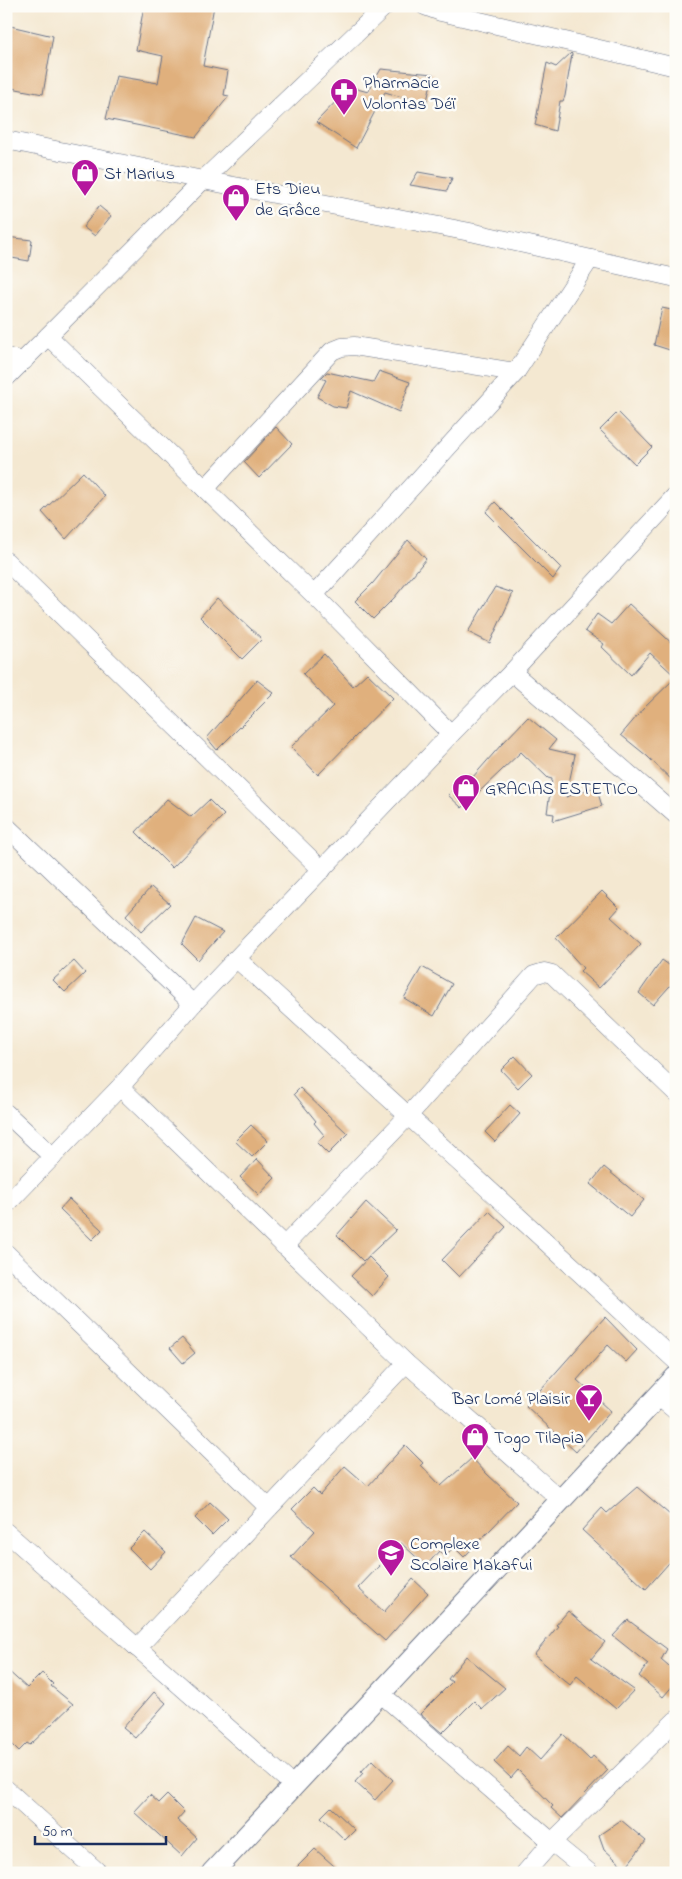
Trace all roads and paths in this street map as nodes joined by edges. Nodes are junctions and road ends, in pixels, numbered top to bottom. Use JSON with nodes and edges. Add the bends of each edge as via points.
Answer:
{"nodes":[{"id":1,"x":386,"y":6,"type":"edge"},
{"id":2,"x":425,"y":6,"type":"edge"},
{"id":3,"x":676,"y":67,"type":"edge"},
{"id":4,"x":6,"y":140,"type":"edge"},
{"id":5,"x":203,"y":180,"type":"junction"},
{"id":6,"x":590,"y":259,"type":"junction"},
{"id":7,"x":676,"y":278,"type":"edge"},
{"id":8,"x":48,"y":336,"type":"junction"},
{"id":9,"x":6,"y":357,"type":"edge"},
{"id":10,"x":24,"y":361,"type":"junction"},
{"id":11,"x":516,"y":372,"type":"junction"},
{"id":12,"x":6,"y":378,"type":"edge"},
{"id":13,"x":205,"y":489,"type":"junction"},
{"id":14,"x":676,"y":495,"type":"edge"},
{"id":15,"x":6,"y":561,"type":"edge"},
{"id":16,"x":314,"y":595,"type":"junction"},
{"id":17,"x":512,"y":672,"type":"junction"},
{"id":18,"x":451,"y":734,"type":"junction"},
{"id":19,"x":675,"y":811,"type":"edge"},
{"id":20,"x":6,"y":826,"type":"edge"},
{"id":21,"x":322,"y":870,"type":"junction"},
{"id":22,"x":237,"y":959,"type":"junction"},
{"id":23,"x":193,"y":1004,"type":"junction"},
{"id":24,"x":120,"y":1087,"type":"junction"},
{"id":25,"x":676,"y":1093,"type":"edge"},
{"id":26,"x":6,"y":1113,"type":"edge"},
{"id":27,"x":409,"y":1115,"type":"junction"},
{"id":28,"x":53,"y":1157,"type":"junction"},
{"id":29,"x":6,"y":1205,"type":"edge"},
{"id":30,"x":284,"y":1246,"type":"junction"},
{"id":31,"x":6,"y":1253,"type":"edge"},
{"id":32,"x":676,"y":1361,"type":"edge"},
{"id":33,"x":406,"y":1363,"type":"junction"},
{"id":34,"x":676,"y":1377,"type":"edge"},
{"id":35,"x":659,"y":1397,"type":"junction"},
{"id":36,"x":676,"y":1411,"type":"edge"},
{"id":37,"x":561,"y":1500,"type":"junction"},
{"id":38,"x":269,"y":1508,"type":"junction"},
{"id":39,"x":6,"y":1532,"type":"edge"},
{"id":40,"x":137,"y":1648,"type":"junction"},
{"id":41,"x":380,"y":1694,"type":"junction"},
{"id":42,"x":676,"y":1720,"type":"edge"},
{"id":43,"x":294,"y":1786,"type":"junction"},
{"id":44,"x":6,"y":1789,"type":"edge"},
{"id":45,"x":552,"y":1842,"type":"junction"},
{"id":46,"x":99,"y":1873,"type":"edge"},
{"id":47,"x":212,"y":1873,"type":"edge"},
{"id":48,"x":525,"y":1873,"type":"edge"},
{"id":49,"x":590,"y":1873,"type":"edge"}],
"edges":[{"from":1,"to":5,"type":"street"},
{"from":2,"to":3,"type":"street"},
{"from":4,"to":5,"type":"street"},
{"from":5,"to":6,"type":"street"},
{"from":5,"to":8,"type":"street"},
{"from":6,"to":7,"type":"street"},
{"from":6,"to":11,"type":"street"},
{"from":8,"to":10,"type":"street"},
{"from":8,"to":13,"type":"street"},
{"from":9,"to":10,"type":"street"},
{"from":10,"to":12,"type":"street"},
{"from":11,"to":13,"type":"street","via":[[354,346],[332,351]]},
{"from":11,"to":16,"type":"street"},
{"from":13,"to":16,"type":"street"},
{"from":14,"to":17,"type":"street"},
{"from":15,"to":21,"type":"street"},
{"from":16,"to":18,"type":"street"},
{"from":17,"to":18,"type":"street"},
{"from":17,"to":19,"type":"street"},
{"from":18,"to":21,"type":"street"},
{"from":20,"to":23,"type":"street"},
{"from":21,"to":22,"type":"street"},
{"from":22,"to":23,"type":"street"},
{"from":22,"to":27,"type":"street"},
{"from":23,"to":24,"type":"street"},
{"from":24,"to":28,"type":"street"},
{"from":24,"to":30,"type":"street"},
{"from":25,"to":27,"type":"street","via":[[552,974],[544,972],[534,975]]},
{"from":26,"to":28,"type":"street"},
{"from":27,"to":30,"type":"street"},
{"from":27,"to":32,"type":"street"},
{"from":28,"to":29,"type":"street"},
{"from":30,"to":33,"type":"street"},
{"from":31,"to":38,"type":"street"},
{"from":33,"to":37,"type":"street"},
{"from":33,"to":38,"type":"street"},
{"from":34,"to":35,"type":"street"},
{"from":35,"to":36,"type":"street"},
{"from":35,"to":37,"type":"street"},
{"from":37,"to":41,"type":"street"},
{"from":38,"to":40,"type":"street"},
{"from":39,"to":40,"type":"street"},
{"from":40,"to":43,"type":"street"},
{"from":41,"to":43,"type":"street"},
{"from":41,"to":45,"type":"street"},
{"from":42,"to":45,"type":"street"},
{"from":43,"to":47,"type":"street"},
{"from":44,"to":46,"type":"street"},
{"from":45,"to":48,"type":"street"},
{"from":45,"to":49,"type":"street"}]}
